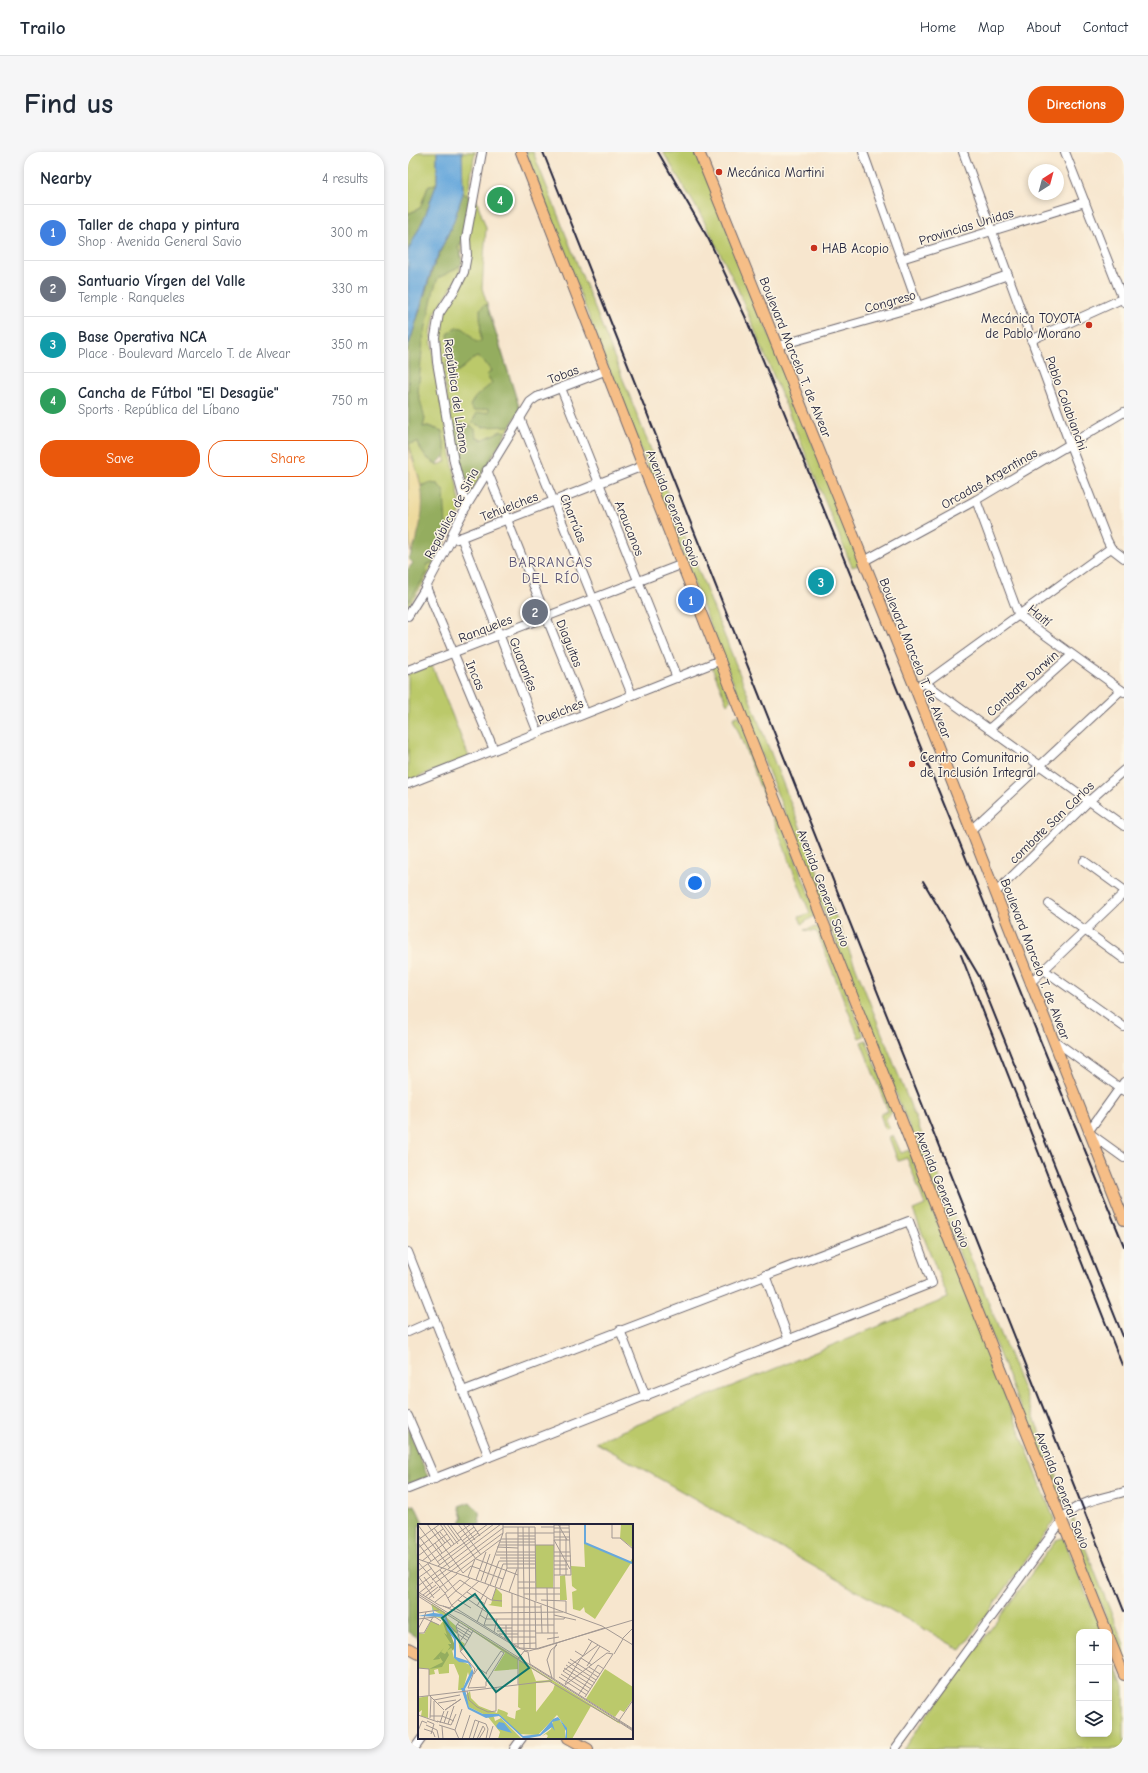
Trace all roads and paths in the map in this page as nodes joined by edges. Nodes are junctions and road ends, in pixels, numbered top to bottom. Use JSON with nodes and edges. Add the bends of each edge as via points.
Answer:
{"nodes":[{"id":1,"x":482,"y":152,"type":"edge"},
{"id":2,"x":521,"y":152,"type":"edge"},
{"id":3,"x":699,"y":152,"type":"edge"},
{"id":4,"x":863,"y":152,"type":"edge"},
{"id":5,"x":963,"y":152,"type":"edge"},
{"id":6,"x":1065,"y":152,"type":"edge"},
{"id":7,"x":1085,"y":202,"type":"junction"},
{"id":8,"x":991,"y":230,"type":"junction"},
{"id":9,"x":900,"y":259,"type":"junction"},
{"id":10,"x":1008,"y":275,"type":"junction"},
{"id":11,"x":1124,"y":299,"type":"edge"},
{"id":12,"x":918,"y":306,"type":"junction"},
{"id":13,"x":1031,"y":340,"type":"junction"},
{"id":14,"x":777,"y":346,"type":"junction"},
{"id":15,"x":607,"y":370,"type":"junction"},
{"id":16,"x":560,"y":388,"type":"junction"},
{"id":17,"x":530,"y":402,"type":"joint"},
{"id":18,"x":1124,"y":412,"type":"edge"},
{"id":19,"x":520,"y":418,"type":"junction"},
{"id":20,"x":1070,"y":445,"type":"junction"},
{"id":21,"x":643,"y":466,"type":"junction"},
{"id":22,"x":487,"y":470,"type":"junction"},
{"id":23,"x":599,"y":483,"type":"junction"},
{"id":24,"x":976,"y":500,"type":"junction"},
{"id":25,"x":554,"y":501,"type":"junction"},
{"id":26,"x":466,"y":507,"type":"junction"},
{"id":27,"x":507,"y":519,"type":"junction"},
{"id":28,"x":461,"y":537,"type":"junction"},
{"id":29,"x":450,"y":542,"type":"junction"},
{"id":30,"x":1112,"y":548,"type":"junction"},
{"id":31,"x":1124,"y":558,"type":"edge"},
{"id":32,"x":864,"y":561,"type":"junction"},
{"id":33,"x":683,"y":564,"type":"junction"},
{"id":34,"x":638,"y":581,"type":"junction"},
{"id":35,"x":426,"y":587,"type":"junction"},
{"id":36,"x":593,"y":599,"type":"junction"},
{"id":37,"x":408,"y":616,"type":"edge"},
{"id":38,"x":1019,"y":616,"type":"junction"},
{"id":39,"x":546,"y":617,"type":"junction"},
{"id":40,"x":500,"y":635,"type":"junction"},
{"id":41,"x":454,"y":653,"type":"junction"},
{"id":42,"x":1072,"y":655,"type":"junction"},
{"id":43,"x":721,"y":660,"type":"junction"},
{"id":44,"x":408,"y":670,"type":"edge"},
{"id":45,"x":677,"y":678,"type":"junction"},
{"id":46,"x":925,"y":683,"type":"junction"},
{"id":47,"x":915,"y":688,"type":"junction"},
{"id":48,"x":1122,"y":691,"type":"edge"},
{"id":49,"x":632,"y":695,"type":"junction"},
{"id":50,"x":585,"y":713,"type":"junction"},
{"id":51,"x":989,"y":729,"type":"junction"},
{"id":52,"x":538,"y":732,"type":"junction"},
{"id":53,"x":494,"y":750,"type":"junction"},
{"id":54,"x":1039,"y":765,"type":"junction"},
{"id":55,"x":1124,"y":770,"type":"edge"},
{"id":56,"x":408,"y":784,"type":"edge"},
{"id":57,"x":1089,"y":801,"type":"junction"},
{"id":58,"x":1124,"y":826,"type":"edge"},
{"id":59,"x":971,"y":830,"type":"junction"},
{"id":60,"x":1084,"y":861,"type":"dead end"},
{"id":61,"x":996,"y":892,"type":"junction"},
{"id":62,"x":1124,"y":892,"type":"edge"},
{"id":63,"x":1049,"y":904,"type":"dead end"},
{"id":64,"x":1086,"y":930,"type":"junction"},
{"id":65,"x":1124,"y":959,"type":"edge"},
{"id":66,"x":1044,"y":970,"type":"junction"},
{"id":67,"x":1030,"y":983,"type":"junction"},
{"id":68,"x":1124,"y":1027,"type":"edge"},
{"id":69,"x":1055,"y":1041,"type":"junction"},
{"id":70,"x":1122,"y":1087,"type":"edge"},
{"id":71,"x":1088,"y":1132,"type":"junction"},
{"id":72,"x":1124,"y":1158,"type":"edge"},
{"id":73,"x":1124,"y":1220,"type":"edge"},
{"id":74,"x":408,"y":1252,"type":"edge"},
{"id":75,"x":765,"y":1275,"type":"junction"},
{"id":76,"x":435,"y":1320,"type":"junction"},
{"id":77,"x":620,"y":1330,"type":"junction"},
{"id":78,"x":408,"y":1332,"type":"edge"},
{"id":79,"x":789,"y":1340,"type":"junction"},
{"id":80,"x":463,"y":1391,"type":"junction"},
{"id":81,"x":646,"y":1397,"type":"junction"},
{"id":82,"x":408,"y":1416,"type":"edge"},
{"id":83,"x":489,"y":1457,"type":"junction"},
{"id":84,"x":435,"y":1479,"type":"junction"},
{"id":85,"x":408,"y":1489,"type":"edge"},
{"id":86,"x":1124,"y":1492,"type":"edge"},
{"id":87,"x":1061,"y":1521,"type":"junction"},
{"id":88,"x":1106,"y":1629,"type":"edge"},
{"id":89,"x":1112,"y":1645,"type":"edge"},
{"id":90,"x":408,"y":1648,"type":"edge"},
{"id":91,"x":418,"y":1653,"type":"edge"},
{"id":92,"x":1124,"y":1675,"type":"edge"},
{"id":93,"x":421,"y":1739,"type":"edge"},
{"id":94,"x":521,"y":1739,"type":"edge"},
{"id":95,"x":570,"y":1739,"type":"edge"},
{"id":96,"x":414,"y":1749,"type":"edge"},
{"id":97,"x":514,"y":1749,"type":"edge"},
{"id":98,"x":588,"y":1749,"type":"edge"},
{"id":99,"x":895,"y":1749,"type":"edge"}],
"edges":[{"from":1,"to":26,"type":"street","name":"República del Líbano","via":[[466,239],[464,272],[439,314],[436,337],[437,362],[454,462]]},
{"from":2,"to":15,"type":"main road","name":"Avenida General Savio"},
{"from":3,"to":14,"type":"main road","name":"Boulevard Marcelo T. de Alvear"},
{"from":4,"to":9,"type":"street"},
{"from":5,"to":8,"type":"street","name":"Pablo Colabianchi"},
{"from":6,"to":7,"type":"street"},
{"from":7,"to":8,"type":"street","name":"Provincias Unidas"},
{"from":7,"to":11,"type":"street"},
{"from":8,"to":9,"type":"street","name":"Provincias Unidas"},
{"from":8,"to":10,"type":"street","name":"Pablo Colabianchi"},
{"from":9,"to":12,"type":"street"},
{"from":10,"to":12,"type":"street","name":"Congreso"},
{"from":10,"to":13,"type":"street","name":"Pablo Colabianchi"},
{"from":11,"to":13,"type":"street"},
{"from":12,"to":14,"type":"street","name":"Congreso"},
{"from":13,"to":20,"type":"street","name":"Pablo Colabianchi"},
{"from":14,"to":32,"type":"main road","name":"Boulevard Marcelo T. de Alvear"},
{"from":15,"to":16,"type":"street","name":"Tobas"},
{"from":15,"to":21,"type":"main road","name":"Avenida General Savio"},
{"from":16,"to":17,"type":"street","name":"Tobas"},
{"from":16,"to":23,"type":"street","name":"Araucanos"},
{"from":17,"to":19,"type":"street","name":"República de Siria"},
{"from":18,"to":20,"type":"street","name":"Orcadas Argentinas"},
{"from":19,"to":22,"type":"street","name":"República de Siria"},
{"from":19,"to":25,"type":"street","name":"Charrúas"},
{"from":20,"to":24,"type":"street","name":"Orcadas Argentinas"},
{"from":20,"to":30,"type":"street","name":"Pablo Colabianchi"},
{"from":21,"to":23,"type":"street","name":"Tehuelches"},
{"from":21,"to":33,"type":"main road","name":"Avenida General Savio"},
{"from":22,"to":26,"type":"street","name":"República de Siria"},
{"from":22,"to":27,"type":"street","name":"Diaguitas"},
{"from":23,"to":25,"type":"street","name":"Tehuelches"},
{"from":23,"to":34,"type":"street","name":"Araucanos"},
{"from":24,"to":32,"type":"street","name":"Orcadas Argentinas"},
{"from":24,"to":38,"type":"street","name":"Haití"},
{"from":25,"to":27,"type":"street","name":"Tehuelches"},
{"from":25,"to":36,"type":"street","name":"Charrúas"},
{"from":26,"to":29,"type":"street","name":"República de Siria"},
{"from":27,"to":28,"type":"street","name":"Tehuelches"},
{"from":27,"to":39,"type":"street","name":"Diaguitas"},
{"from":28,"to":29,"type":"street","name":"Tehuelches"},
{"from":28,"to":40,"type":"street","name":"Guaraníes"},
{"from":29,"to":35,"type":"street","name":"República de Siria"},
{"from":30,"to":31,"type":"street"},
{"from":30,"to":38,"type":"street"},
{"from":32,"to":47,"type":"main road","name":"Boulevard Marcelo T. de Alvear"},
{"from":33,"to":34,"type":"street","name":"Ranqueles"},
{"from":33,"to":43,"type":"main road","name":"Avenida General Savio"},
{"from":34,"to":36,"type":"street","name":"Ranqueles"},
{"from":34,"to":45,"type":"street","name":"Araucanos"},
{"from":35,"to":37,"type":"street","name":"República de Siria"},
{"from":35,"to":41,"type":"street","name":"Incas"},
{"from":36,"to":39,"type":"street","name":"Ranqueles"},
{"from":36,"to":49,"type":"street","name":"Charrúas"},
{"from":38,"to":42,"type":"street","name":"Haití"},
{"from":38,"to":46,"type":"street"},
{"from":39,"to":40,"type":"street","name":"Ranqueles"},
{"from":39,"to":50,"type":"street","name":"Diaguitas"},
{"from":40,"to":41,"type":"street","name":"Ranqueles"},
{"from":40,"to":52,"type":"street","name":"Guaraníes"},
{"from":41,"to":44,"type":"street","name":"Ranqueles"},
{"from":41,"to":53,"type":"street","name":"Incas"},
{"from":42,"to":48,"type":"street","name":"Haití"},
{"from":42,"to":51,"type":"street","name":"Combate Darwin"},
{"from":43,"to":45,"type":"street","name":"Puelches"},
{"from":43,"to":87,"type":"main road","name":"Avenida General Savio"},
{"from":45,"to":49,"type":"street","name":"Puelches"},
{"from":46,"to":47,"type":"street"},
{"from":46,"to":51,"type":"street"},
{"from":47,"to":59,"type":"main road","name":"Boulevard Marcelo T. de Alvear"},
{"from":48,"to":54,"type":"street"},
{"from":49,"to":50,"type":"street","name":"Puelches"},
{"from":50,"to":52,"type":"street","name":"Puelches"},
{"from":51,"to":54,"type":"street"},
{"from":52,"to":53,"type":"street","name":"Puelches"},
{"from":53,"to":56,"type":"street","name":"Puelches"},
{"from":54,"to":57,"type":"street"},
{"from":54,"to":59,"type":"street"},
{"from":55,"to":57,"type":"street","name":"combate San Carlos"},
{"from":57,"to":58,"type":"street"},
{"from":57,"to":61,"type":"street","name":"combate San Carlos"},
{"from":59,"to":61,"type":"main road","name":"Boulevard Marcelo T. de Alvear"},
{"from":60,"to":62,"type":"street"},
{"from":61,"to":67,"type":"main road","name":"Boulevard Marcelo T. de Alvear"},
{"from":62,"to":64,"type":"street"},
{"from":63,"to":64,"type":"street"},
{"from":64,"to":65,"type":"street"},
{"from":64,"to":66,"type":"street"},
{"from":66,"to":67,"type":"street"},
{"from":66,"to":68,"type":"street"},
{"from":67,"to":69,"type":"main road","name":"Boulevard Marcelo T. de Alvear"},
{"from":69,"to":70,"type":"street"},
{"from":69,"to":71,"type":"main road","name":"Boulevard Marcelo T. de Alvear"},
{"from":70,"to":71,"type":"street"},
{"from":71,"to":72,"type":"street"},
{"from":71,"to":73,"type":"main road","name":"Boulevard Marcelo T. de Alvear"},
{"from":74,"to":76,"type":"street"},
{"from":75,"to":77,"type":"street"},
{"from":75,"to":79,"type":"street"},
{"from":75,"to":79,"type":"street","via":[[909,1221],[932,1283]]},
{"from":76,"to":78,"type":"street"},
{"from":76,"to":80,"type":"street"},
{"from":77,"to":80,"type":"street"},
{"from":77,"to":81,"type":"street"},
{"from":79,"to":81,"type":"street"},
{"from":80,"to":83,"type":"street"},
{"from":81,"to":83,"type":"street"},
{"from":82,"to":84,"type":"street"},
{"from":83,"to":84,"type":"street"},
{"from":84,"to":85,"type":"street"},
{"from":86,"to":87,"type":"street","via":[[1082,1505]]},
{"from":87,"to":88,"type":"main road","name":"Avenida General Savio"},
{"from":87,"to":99,"type":"street"},
{"from":89,"to":92,"type":"main road"},
{"from":90,"to":91,"type":"main road"},
{"from":93,"to":96,"type":"street"},
{"from":94,"to":97,"type":"street"},
{"from":95,"to":98,"type":"main road"}]}
